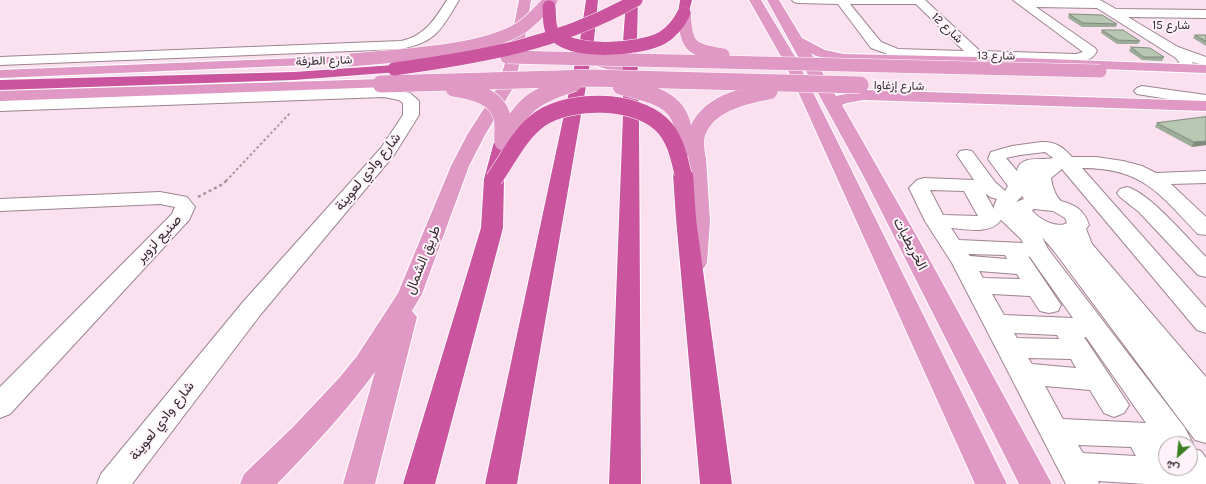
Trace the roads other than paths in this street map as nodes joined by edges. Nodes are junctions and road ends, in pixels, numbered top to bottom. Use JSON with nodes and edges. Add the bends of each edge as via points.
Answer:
{"nodes":[{"id":1,"x":453,"y":0,"type":"edge"},
{"id":2,"x":525,"y":0,"type":"edge"},
{"id":3,"x":592,"y":0,"type":"edge"},
{"id":4,"x":632,"y":0,"type":"edge"},
{"id":5,"x":636,"y":0,"type":"edge"},
{"id":6,"x":755,"y":0,"type":"edge"},
{"id":7,"x":798,"y":0,"type":"edge"},
{"id":8,"x":841,"y":0,"type":"edge"},
{"id":9,"x":869,"y":0,"type":"edge"},
{"id":10,"x":918,"y":0,"type":"edge"},
{"id":11,"x":550,"y":2,"type":"edge"},
{"id":12,"x":1022,"y":2,"type":"edge"},
{"id":13,"x":1096,"y":3,"type":"edge"},
{"id":14,"x":775,"y":4,"type":"edge"},
{"id":15,"x":685,"y":6,"type":"edge"},
{"id":16,"x":1113,"y":12,"type":"junction"},
{"id":17,"x":1206,"y":14,"type":"edge"},
{"id":18,"x":1135,"y":26,"type":"junction"},
{"id":19,"x":1158,"y":26,"type":"dead end"},
{"id":20,"x":798,"y":41,"type":"junction"},
{"id":21,"x":1176,"y":51,"type":"junction"},
{"id":22,"x":976,"y":55,"type":"junction"},
{"id":23,"x":507,"y":57,"type":"junction"},
{"id":24,"x":586,"y":58,"type":"junction"},
{"id":25,"x":857,"y":58,"type":"junction"},
{"id":26,"x":351,"y":60,"type":"junction"},
{"id":27,"x":647,"y":60,"type":"joint"},
{"id":28,"x":0,"y":61,"type":"edge"},
{"id":29,"x":1206,"y":62,"type":"edge"},
{"id":30,"x":805,"y":64,"type":"junction"},
{"id":31,"x":1182,"y":68,"type":"junction"},
{"id":32,"x":1206,"y":69,"type":"edge"},
{"id":33,"x":622,"y":70,"type":"junction"},
{"id":34,"x":1206,"y":73,"type":"edge"},
{"id":35,"x":0,"y":74,"type":"edge"},
{"id":36,"x":591,"y":78,"type":"junction"},
{"id":37,"x":690,"y":81,"type":"junction"},
{"id":38,"x":1206,"y":82,"type":"edge"},
{"id":39,"x":381,"y":84,"type":"junction"},
{"id":40,"x":0,"y":85,"type":"edge"},
{"id":41,"x":860,"y":85,"type":"junction"},
{"id":42,"x":1142,"y":91,"type":"junction"},
{"id":43,"x":1206,"y":92,"type":"edge"},
{"id":44,"x":0,"y":96,"type":"edge"},
{"id":45,"x":880,"y":96,"type":"junction"},
{"id":46,"x":1206,"y":100,"type":"edge"},
{"id":47,"x":833,"y":104,"type":"junction"},
{"id":48,"x":0,"y":106,"type":"edge"},
{"id":49,"x":1206,"y":106,"type":"edge"},
{"id":50,"x":503,"y":142,"type":"junction"},
{"id":51,"x":966,"y":155,"type":"dead end"},
{"id":52,"x":1058,"y":163,"type":"junction"},
{"id":53,"x":683,"y":174,"type":"junction"},
{"id":54,"x":1206,"y":177,"type":"edge"},
{"id":55,"x":494,"y":179,"type":"junction"},
{"id":56,"x":1151,"y":187,"type":"junction"},
{"id":57,"x":989,"y":190,"type":"junction"},
{"id":58,"x":0,"y":205,"type":"edge"},
{"id":59,"x":1169,"y":219,"type":"junction"},
{"id":60,"x":693,"y":220,"type":"junction"},
{"id":61,"x":936,"y":221,"type":"junction"},
{"id":62,"x":1206,"y":229,"type":"edge"},
{"id":63,"x":1034,"y":240,"type":"junction"},
{"id":64,"x":1206,"y":241,"type":"edge"},
{"id":65,"x":958,"y":254,"type":"junction"},
{"id":66,"x":1206,"y":257,"type":"edge"},
{"id":67,"x":1206,"y":270,"type":"edge"},
{"id":68,"x":974,"y":285,"type":"junction"},
{"id":69,"x":410,"y":294,"type":"junction"},
{"id":70,"x":1073,"y":299,"type":"junction"},
{"id":71,"x":1105,"y":301,"type":"junction"},
{"id":72,"x":1050,"y":306,"type":"junction"},
{"id":73,"x":995,"y":323,"type":"junction"},
{"id":74,"x":1206,"y":324,"type":"edge"},
{"id":75,"x":1093,"y":328,"type":"junction"},
{"id":76,"x":1009,"y":347,"type":"junction"},
{"id":77,"x":1079,"y":350,"type":"junction"},
{"id":78,"x":1023,"y":374,"type":"junction"},
{"id":79,"x":1098,"y":380,"type":"junction"},
{"id":80,"x":1206,"y":397,"type":"edge"},
{"id":81,"x":1114,"y":405,"type":"dead end"},
{"id":82,"x":0,"y":406,"type":"edge"},
{"id":83,"x":1054,"y":431,"type":"junction"},
{"id":84,"x":1206,"y":431,"type":"edge"},
{"id":85,"x":1161,"y":436,"type":"edge"},
{"id":86,"x":1158,"y":448,"type":"edge"},
{"id":87,"x":1158,"y":462,"type":"edge"},
{"id":88,"x":1078,"y":475,"type":"edge"},
{"id":89,"x":1197,"y":476,"type":"edge"},
{"id":90,"x":1206,"y":483,"type":"edge"},
{"id":91,"x":113,"y":484,"type":"edge"},
{"id":92,"x":256,"y":484,"type":"edge"},
{"id":93,"x":359,"y":484,"type":"edge"},
{"id":94,"x":420,"y":484,"type":"edge"},
{"id":95,"x":501,"y":484,"type":"edge"},
{"id":96,"x":625,"y":484,"type":"edge"},
{"id":97,"x":716,"y":484,"type":"edge"},
{"id":98,"x":991,"y":484,"type":"edge"},
{"id":99,"x":1036,"y":484,"type":"edge"}],
"edges":[{"from":1,"to":28,"type":"street","via":[[425,37],[418,41],[389,45]]},
{"from":2,"to":69,"type":"main road","name":"طريق الشمال","via":[[516,51],[505,88],[460,166]]},
{"from":3,"to":95,"type":"highway","via":[[587,40]]},
{"from":4,"to":96,"type":"highway"},
{"from":5,"to":40,"type":"highway","bridge":true,"via":[[608,16],[554,36],[488,53],[425,65],[308,76]]},
{"from":6,"to":98,"type":"main road","name":"الخريطيات","via":[[808,96]]},
{"from":7,"to":8,"type":"street","name":"الخريطيات"},
{"from":7,"to":14,"type":"street","name":"الخريطيات"},
{"from":8,"to":9,"type":"street","name":"الخريطيات"},
{"from":8,"to":22,"type":"street","name":"شارع 13","via":[[876,46],[882,49],[908,55]]},
{"from":9,"to":10,"type":"street","name":"الخريطيات"},
{"from":10,"to":22,"type":"street","name":"شارع 12"},
{"from":11,"to":15,"type":"highway","bridge":true,"via":[[552,30],[555,35],[574,44],[605,48],[631,47],[660,39],[677,25]]},
{"from":11,"to":24,"type":"main road","bridge":true,"via":[[539,29],[541,39],[547,44]]},
{"from":11,"to":26,"type":"main road","bridge":true,"via":[[520,28],[489,42]]},
{"from":12,"to":13,"type":"street","name":"شارع 13"},
{"from":12,"to":22,"type":"street","name":"شارع 13","via":[[1086,46],[1090,51],[1089,55],[1076,58]]},
{"from":13,"to":16,"type":"street"},
{"from":14,"to":20,"type":"main road","name":"الخريطيات"},
{"from":15,"to":30,"type":"main road","bridge":true,"via":[[687,39],[698,48],[724,55]]},
{"from":16,"to":17,"type":"street"},
{"from":16,"to":18,"type":"street"},
{"from":18,"to":19,"type":"street","name":"شارع 15"},
{"from":18,"to":21,"type":"street"},
{"from":20,"to":25,"type":"main road","via":[[827,55]]},
{"from":20,"to":47,"type":"main road","name":"الخريطيات"},
{"from":21,"to":29,"type":"street"},
{"from":21,"to":31,"type":"street","via":[[1185,58],[1186,65]]},
{"from":23,"to":24,"type":"main road","name":"شارع الطرفة","bridge":true},
{"from":23,"to":26,"type":"main road","name":"شارع الطرفة","bridge":true},
{"from":23,"to":36,"type":"main road","bridge":true},
{"from":24,"to":27,"type":"main road","name":"شارع الطرفة","bridge":true},
{"from":24,"to":33,"type":"main road","bridge":true},
{"from":25,"to":31,"type":"main road"},
{"from":25,"to":45,"type":"main road","via":[[837,64],[835,67],[838,78],[854,88]]},
{"from":26,"to":35,"type":"main road","name":"شارع الطرفة"},
{"from":27,"to":30,"type":"main road","name":"شارع إزغاوا","bridge":true},
{"from":30,"to":34,"type":"main road","name":"شارع إزغاوا","bridge":true},
{"from":31,"to":32,"type":"main road"},
{"from":33,"to":36,"type":"main road","bridge":true},
{"from":33,"to":37,"type":"main road","bridge":true,"via":[[652,78]]},
{"from":33,"to":38,"type":"main road","via":[[652,68]]},
{"from":36,"to":37,"type":"main road","name":"شارع إزغاوا","bridge":true},
{"from":36,"to":39,"type":"main road","name":"شارع الطرفة","bridge":true},
{"from":36,"to":50,"type":"main road","bridge":true,"via":[[567,85],[534,101],[517,116]]},
{"from":36,"to":53,"type":"main road","bridge":true,"via":[[656,97],[675,108],[682,124]]},
{"from":37,"to":41,"type":"main road","name":"شارع إزغاوا","bridge":true},
{"from":39,"to":44,"type":"main road","name":"شارع الطرفة"},
{"from":39,"to":50,"type":"main road","bridge":true,"via":[[454,88],[483,96],[494,103],[500,111]]},
{"from":41,"to":42,"type":"main road","name":"شارع إزغاوا"},
{"from":41,"to":60,"type":"main road","bridge":true,"via":[[758,93],[736,99],[713,112],[699,128],[696,141]]},
{"from":42,"to":43,"type":"main road","name":"شارع إزغاوا"},
{"from":42,"to":46,"type":"street"},
{"from":45,"to":47,"type":"main road","via":[[848,97]]},
{"from":45,"to":49,"type":"main road"},
{"from":47,"to":99,"type":"main road","name":"الخريطيات","via":[[893,211]]},
{"from":48,"to":91,"type":"street","name":"شارع وادي لعوينة","via":[[377,92],[398,94],[411,102],[411,115],[388,151],[252,308]]},
{"from":50,"to":55,"type":"highway","bridge":true},
{"from":51,"to":57,"type":"street"},
{"from":52,"to":56,"type":"street","via":[[1107,163],[1130,169]]},
{"from":52,"to":57,"type":"street","via":[[1057,151],[1046,147],[999,154],[997,159],[1018,189]]},
{"from":52,"to":63,"type":"street","via":[[1042,174],[1041,179],[1048,198]]},
{"from":52,"to":63,"type":"street","via":[[1036,164],[1026,169],[1033,196],[1031,203]]},
{"from":52,"to":74,"type":"street"},
{"from":53,"to":55,"type":"highway","bridge":true,"via":[[672,138],[658,122],[643,113],[626,108],[592,105],[564,109],[539,120],[524,136]]},
{"from":53,"to":60,"type":"highway"},
{"from":54,"to":56,"type":"street"},
{"from":55,"to":94,"type":"highway","via":[[492,228]]},
{"from":56,"to":59,"type":"street","via":[[1155,205]]},
{"from":56,"to":62,"type":"street","via":[[1159,184]]},
{"from":56,"to":67,"type":"street","via":[[1140,196],[1127,193],[1142,204]]},
{"from":57,"to":61,"type":"street","via":[[990,220],[984,223]]},
{"from":57,"to":61,"type":"street","via":[[929,184],[920,186]]},
{"from":57,"to":63,"type":"street","via":[[1004,206],[1005,212]]},
{"from":58,"to":82,"type":"street","name":"صنيع لزوير","via":[[160,198],[180,201],[185,207],[182,216]]},
{"from":59,"to":64,"type":"street"},
{"from":59,"to":66,"type":"street"},
{"from":60,"to":97,"type":"highway","via":[[694,281]]},
{"from":61,"to":65,"type":"street"},
{"from":63,"to":65,"type":"street"},
{"from":63,"to":70,"type":"street"},
{"from":63,"to":71,"type":"street","via":[[1060,243]]},
{"from":63,"to":72,"type":"street"},
{"from":63,"to":80,"type":"street","via":[[1062,208],[1075,216],[1078,221],[1075,228],[1083,247]]},
{"from":65,"to":68,"type":"street"},
{"from":68,"to":72,"type":"street"},
{"from":68,"to":73,"type":"street"},
{"from":69,"to":92,"type":"main road","name":"طريق الشمال","via":[[367,363],[349,386]]},
{"from":69,"to":93,"type":"main road"},
{"from":70,"to":71,"type":"street"},
{"from":70,"to":75,"type":"street"},
{"from":71,"to":84,"type":"street"},
{"from":72,"to":73,"type":"street"},
{"from":72,"to":75,"type":"street"},
{"from":72,"to":77,"type":"street"},
{"from":73,"to":76,"type":"street"},
{"from":75,"to":85,"type":"street"},
{"from":76,"to":77,"type":"street"},
{"from":76,"to":78,"type":"street"},
{"from":77,"to":79,"type":"street"},
{"from":78,"to":79,"type":"street"},
{"from":78,"to":83,"type":"street"},
{"from":79,"to":81,"type":"street"},
{"from":83,"to":86,"type":"street","via":[[1140,436]]},
{"from":83,"to":88,"type":"street"},
{"from":87,"to":88,"type":"street"},
{"from":89,"to":90,"type":"street"}]}
